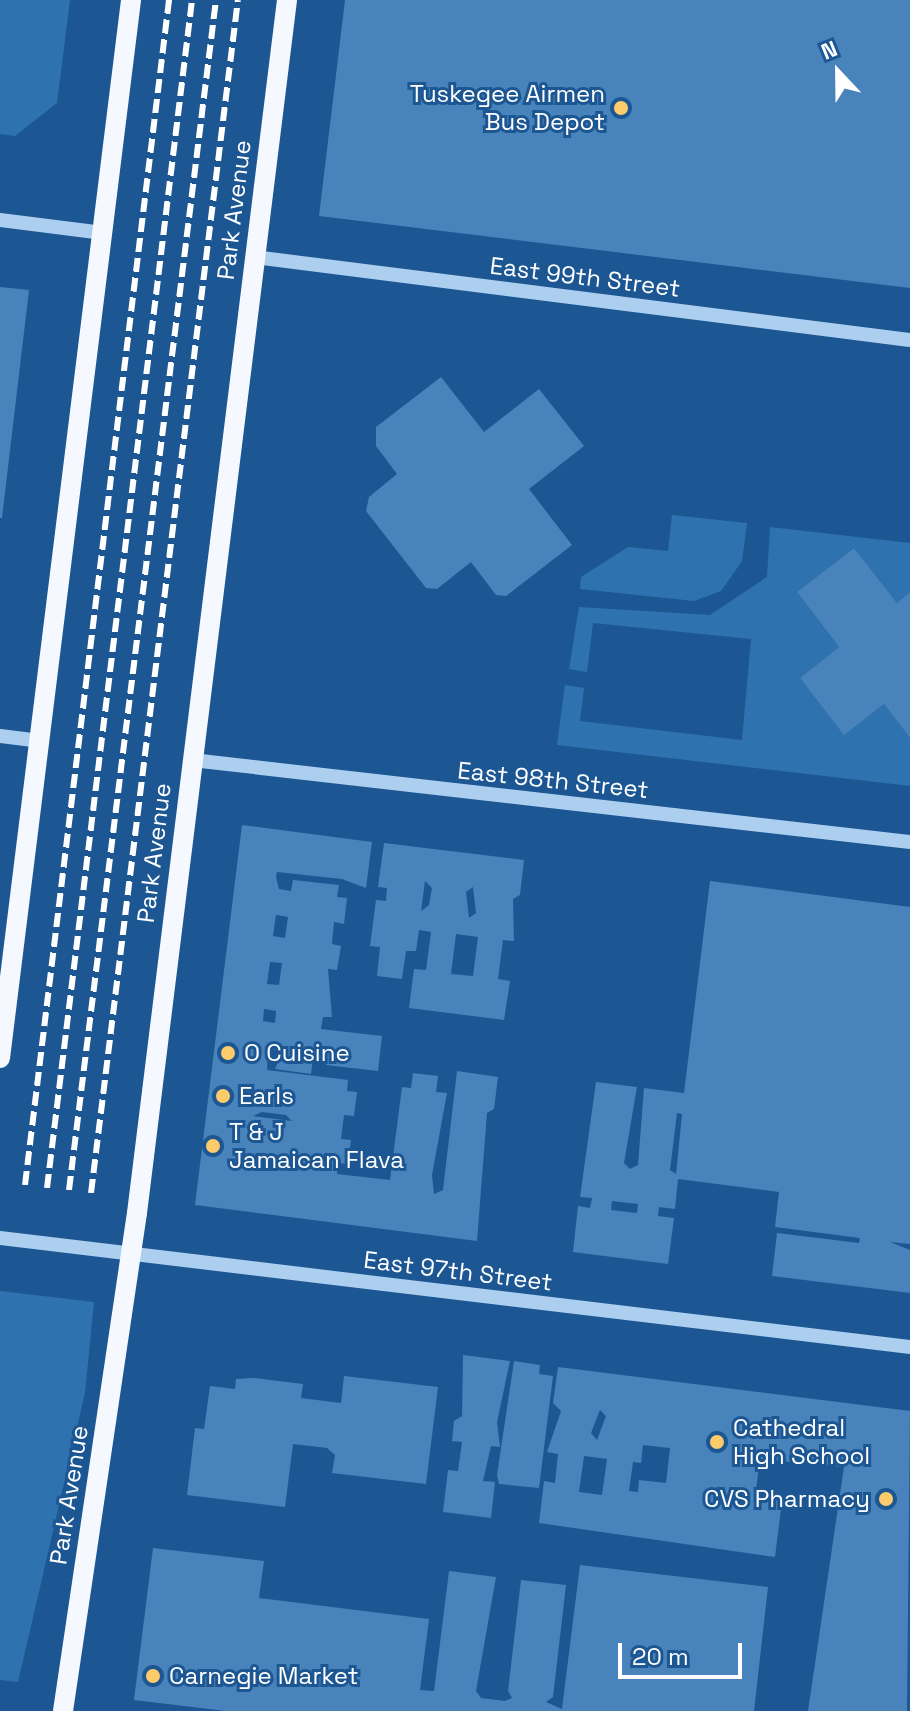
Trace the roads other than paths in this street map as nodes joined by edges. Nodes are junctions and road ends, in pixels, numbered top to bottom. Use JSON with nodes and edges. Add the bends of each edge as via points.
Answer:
{"nodes":[{"id":1,"x":131,"y":0,"type":"edge"},
{"id":2,"x":287,"y":0,"type":"edge"},
{"id":3,"x":0,"y":220,"type":"edge"},
{"id":4,"x":103,"y":233,"type":"junction"},
{"id":5,"x":254,"y":257,"type":"junction"},
{"id":6,"x":910,"y":340,"type":"edge"},
{"id":7,"x":0,"y":736,"type":"edge"},
{"id":8,"x":39,"y":741,"type":"junction"},
{"id":9,"x":192,"y":760,"type":"junction"},
{"id":10,"x":910,"y":842,"type":"edge"},
{"id":11,"x":0,"y":1058,"type":"edge"},
{"id":12,"x":0,"y":1238,"type":"edge"},
{"id":13,"x":132,"y":1254,"type":"junction"},
{"id":14,"x":910,"y":1347,"type":"edge"},
{"id":15,"x":63,"y":1711,"type":"edge"}],
"edges":[{"from":1,"to":4,"type":"main road"},
{"from":2,"to":5,"type":"main road","name":"Park Avenue"},
{"from":3,"to":4,"type":"street"},
{"from":4,"to":8,"type":"main road"},
{"from":5,"to":6,"type":"street","name":"East 99th Street"},
{"from":5,"to":9,"type":"main road","name":"Park Avenue"},
{"from":7,"to":8,"type":"street"},
{"from":8,"to":11,"type":"main road"},
{"from":9,"to":10,"type":"street","name":"East 98th Street"},
{"from":9,"to":13,"type":"main road","name":"Park Avenue"},
{"from":12,"to":13,"type":"street","name":"East 97th Street"},
{"from":13,"to":14,"type":"street","name":"East 97th Street"},
{"from":13,"to":15,"type":"main road","name":"Park Avenue"}]}
